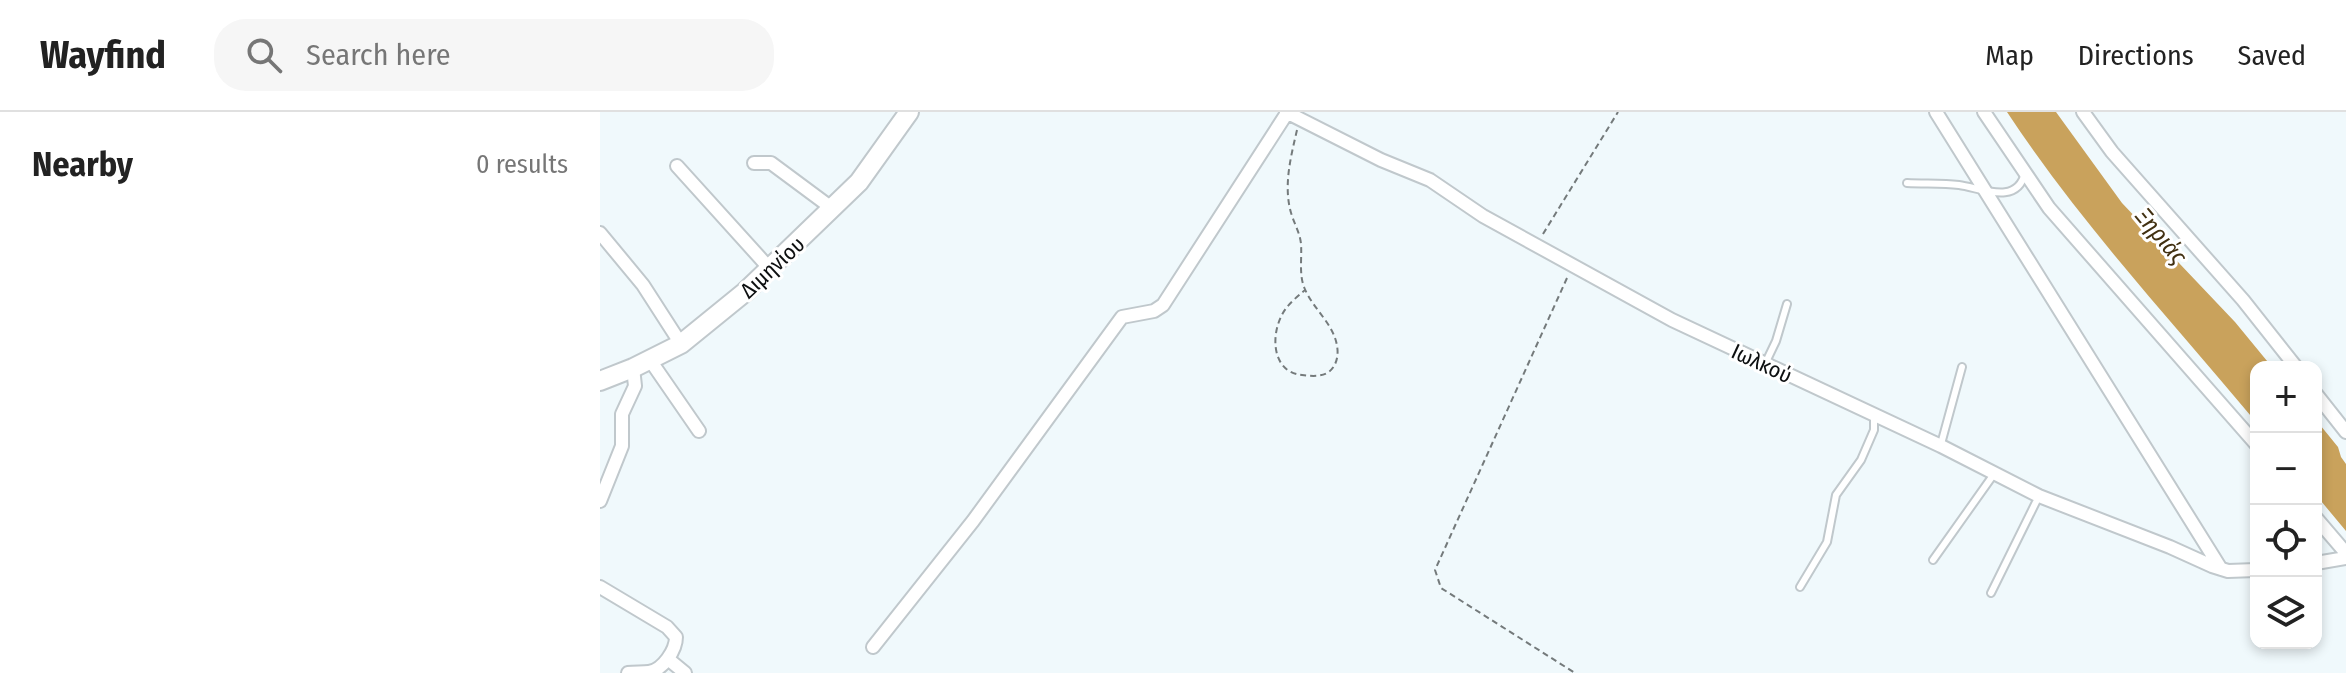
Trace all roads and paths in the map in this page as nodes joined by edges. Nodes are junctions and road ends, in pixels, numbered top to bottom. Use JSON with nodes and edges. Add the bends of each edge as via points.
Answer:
{"nodes":[{"id":1,"x":909,"y":112,"type":"edge"},
{"id":2,"x":1286,"y":112,"type":"edge"},
{"id":3,"x":1618,"y":112,"type":"edge"},
{"id":4,"x":1936,"y":112,"type":"edge"},
{"id":5,"x":1984,"y":112,"type":"edge"},
{"id":6,"x":2083,"y":112,"type":"edge"},
{"id":7,"x":1299,"y":120,"type":"junction"},
{"id":8,"x":754,"y":163,"type":"dead end"},
{"id":9,"x":677,"y":166,"type":"dead end"},
{"id":10,"x":2025,"y":173,"type":"junction"},
{"id":11,"x":1907,"y":183,"type":"dead end"},
{"id":12,"x":1985,"y":192,"type":"junction"},
{"id":13,"x":833,"y":209,"type":"junction"},
{"id":14,"x":600,"y":233,"type":"edge"},
{"id":15,"x":1536,"y":246,"type":"junction"},
{"id":16,"x":1573,"y":265,"type":"junction"},
{"id":17,"x":771,"y":270,"type":"junction"},
{"id":18,"x":1305,"y":290,"type":"junction"},
{"id":19,"x":1787,"y":304,"type":"dead end"},
{"id":20,"x":681,"y":344,"type":"junction"},
{"id":21,"x":2291,"y":361,"type":"edge"},
{"id":22,"x":642,"y":364,"type":"junction"},
{"id":23,"x":1765,"y":364,"type":"junction"},
{"id":24,"x":1962,"y":367,"type":"dead end"},
{"id":25,"x":600,"y":381,"type":"edge"},
{"id":26,"x":2322,"y":402,"type":"edge"},
{"id":27,"x":1874,"y":414,"type":"junction"},
{"id":28,"x":699,"y":431,"type":"dead end"},
{"id":29,"x":2346,"y":432,"type":"edge"},
{"id":30,"x":2250,"y":437,"type":"edge"},
{"id":31,"x":1941,"y":446,"type":"junction"},
{"id":32,"x":1994,"y":474,"type":"junction"},
{"id":33,"x":2039,"y":496,"type":"junction"},
{"id":34,"x":600,"y":501,"type":"edge"},
{"id":35,"x":2322,"y":526,"type":"edge"},
{"id":36,"x":2346,"y":556,"type":"edge"},
{"id":37,"x":1933,"y":560,"type":"dead end"},
{"id":38,"x":2322,"y":562,"type":"edge"},
{"id":39,"x":2221,"y":569,"type":"junction"},
{"id":40,"x":2250,"y":570,"type":"edge"},
{"id":41,"x":600,"y":587,"type":"edge"},
{"id":42,"x":1800,"y":587,"type":"dead end"},
{"id":43,"x":1991,"y":593,"type":"dead end"},
{"id":44,"x":873,"y":647,"type":"dead end"},
{"id":45,"x":668,"y":659,"type":"junction"},
{"id":46,"x":628,"y":673,"type":"edge"},
{"id":47,"x":685,"y":673,"type":"edge"},
{"id":48,"x":1575,"y":673,"type":"edge"}],
"edges":[{"from":1,"to":13,"type":"main road","name":"Διμηνίου"},
{"from":2,"to":7,"type":"street","name":"Ιωλκού"},
{"from":2,"to":44,"type":"street","via":[[1163,305],[1122,317]]},
{"from":3,"to":15,"type":"path"},
{"from":4,"to":12,"type":"street"},
{"from":5,"to":10,"type":"street"},
{"from":6,"to":21,"type":"street"},
{"from":7,"to":15,"type":"street","name":"Ιωλκού","via":[[1430,180]]},
{"from":7,"to":18,"type":"path","via":[[1288,195],[1299,231]]},
{"from":8,"to":13,"type":"street","via":[[771,163]]},
{"from":9,"to":17,"type":"street"},
{"from":10,"to":12,"type":"lane","via":[[2012,191]]},
{"from":10,"to":30,"type":"street","via":[[2070,233]]},
{"from":11,"to":12,"type":"lane","via":[[1960,185]]},
{"from":12,"to":39,"type":"street"},
{"from":13,"to":17,"type":"main road","name":"Διμηνίου"},
{"from":14,"to":20,"type":"street","via":[[643,285]]},
{"from":15,"to":16,"type":"street","name":"Ιωλκού"},
{"from":16,"to":23,"type":"street","name":"Ιωλκού"},
{"from":16,"to":48,"type":"path","via":[[1435,570],[1441,588]]},
{"from":17,"to":20,"type":"main road","name":"Διμηνίου"},
{"from":18,"to":18,"type":"path","via":[[1337,345],[1337,360],[1322,375],[1289,372],[1276,354],[1278,323]]},
{"from":19,"to":23,"type":"lane"},
{"from":20,"to":22,"type":"main road","name":"Διμηνίου"},
{"from":22,"to":25,"type":"main road","name":"Διμηνίου"},
{"from":22,"to":28,"type":"street"},
{"from":22,"to":34,"type":"street","via":[[622,414],[622,446]]},
{"from":23,"to":27,"type":"street","name":"Ιωλκού"},
{"from":24,"to":31,"type":"lane"},
{"from":26,"to":29,"type":"street"},
{"from":27,"to":31,"type":"street","name":"Ιωλκού"},
{"from":27,"to":42,"type":"lane","via":[[1874,430],[1861,460],[1836,495],[1827,542]]},
{"from":31,"to":32,"type":"street","name":"Ιωλκού"},
{"from":32,"to":33,"type":"street","name":"Ιωλκού"},
{"from":32,"to":37,"type":"lane"},
{"from":33,"to":39,"type":"street","name":"Ιωλκού"},
{"from":33,"to":43,"type":"lane"},
{"from":35,"to":36,"type":"street"},
{"from":36,"to":38,"type":"street"},
{"from":39,"to":40,"type":"street","name":"Ιωλκού"},
{"from":41,"to":45,"type":"street","via":[[672,630],[677,642]]},
{"from":45,"to":46,"type":"street","via":[[650,672]]},
{"from":45,"to":47,"type":"street"}]}
